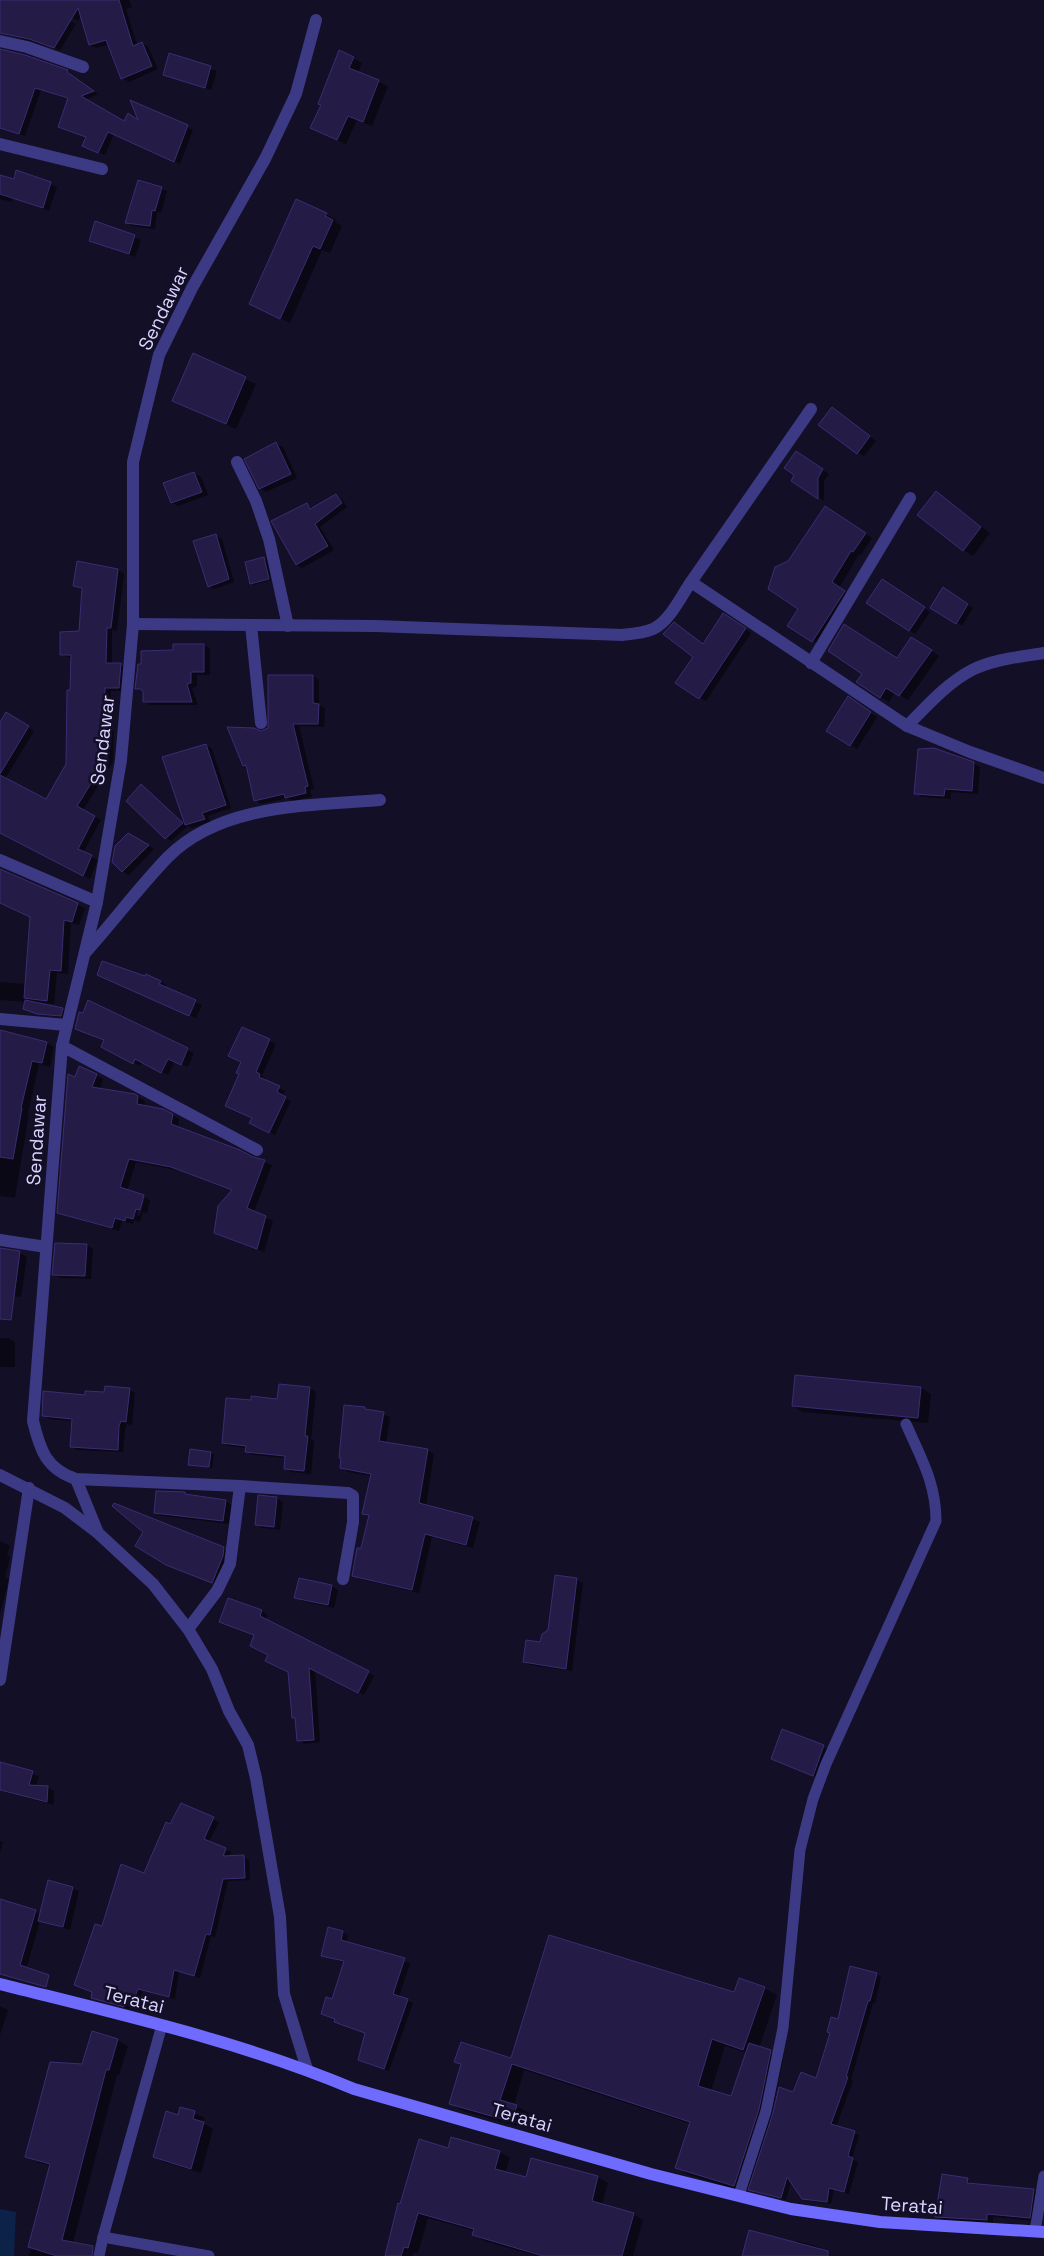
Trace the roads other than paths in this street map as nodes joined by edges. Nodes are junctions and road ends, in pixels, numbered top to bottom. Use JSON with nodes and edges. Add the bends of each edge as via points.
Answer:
{"nodes":[{"id":1,"x":316,"y":20,"type":"dead end"},
{"id":2,"x":0,"y":41,"type":"edge"},
{"id":3,"x":83,"y":68,"type":"dead end"},
{"id":4,"x":0,"y":144,"type":"edge"},
{"id":5,"x":102,"y":169,"type":"dead end"},
{"id":6,"x":811,"y":409,"type":"dead end"},
{"id":7,"x":237,"y":462,"type":"dead end"},
{"id":8,"x":910,"y":498,"type":"dead end"},
{"id":9,"x":691,"y":582,"type":"junction"},
{"id":10,"x":133,"y":624,"type":"junction"},
{"id":11,"x":251,"y":625,"type":"junction"},
{"id":12,"x":288,"y":626,"type":"junction"},
{"id":13,"x":1044,"y":653,"type":"edge"},
{"id":14,"x":811,"y":663,"type":"junction"},
{"id":15,"x":261,"y":723,"type":"dead end"},
{"id":16,"x":907,"y":726,"type":"junction"},
{"id":17,"x":1044,"y":778,"type":"edge"},
{"id":18,"x":380,"y":800,"type":"dead end"},
{"id":19,"x":0,"y":860,"type":"edge"},
{"id":20,"x":97,"y":902,"type":"junction"},
{"id":21,"x":84,"y":954,"type":"junction"},
{"id":22,"x":0,"y":1019,"type":"edge"},
{"id":23,"x":66,"y":1024,"type":"junction"},
{"id":24,"x":62,"y":1046,"type":"junction"},
{"id":25,"x":257,"y":1150,"type":"dead end"},
{"id":26,"x":0,"y":1240,"type":"edge"},
{"id":27,"x":46,"y":1247,"type":"junction"},
{"id":28,"x":906,"y":1424,"type":"dead end"},
{"id":29,"x":0,"y":1475,"type":"edge"},
{"id":30,"x":76,"y":1479,"type":"junction"},
{"id":31,"x":240,"y":1486,"type":"junction"},
{"id":32,"x":29,"y":1488,"type":"junction"},
{"id":33,"x":98,"y":1533,"type":"junction"},
{"id":34,"x":343,"y":1579,"type":"dead end"},
{"id":35,"x":188,"y":1629,"type":"junction"},
{"id":36,"x":0,"y":1680,"type":"edge"},
{"id":37,"x":0,"y":1984,"type":"edge"},
{"id":38,"x":162,"y":2026,"type":"junction"},
{"id":39,"x":307,"y":2069,"type":"junction"},
{"id":40,"x":1044,"y":2176,"type":"edge"},
{"id":41,"x":739,"y":2195,"type":"junction"},
{"id":42,"x":1040,"y":2232,"type":"edge"},
{"id":43,"x":103,"y":2237,"type":"junction"},
{"id":44,"x":99,"y":2256,"type":"edge"},
{"id":45,"x":209,"y":2256,"type":"edge"}],
"edges":[{"from":1,"to":10,"type":"street","name":"Sendawar","via":[[296,94],[265,159],[192,288],[159,355],[133,462]]},
{"from":2,"to":3,"type":"street","via":[[27,47]]},
{"from":4,"to":5,"type":"street"},
{"from":6,"to":9,"type":"street"},
{"from":7,"to":12,"type":"street","via":[[256,501],[269,539]]},
{"from":8,"to":14,"type":"street"},
{"from":9,"to":12,"type":"street","via":[[664,621],[655,628],[622,635]]},
{"from":9,"to":14,"type":"street"},
{"from":10,"to":11,"type":"street"},
{"from":10,"to":20,"type":"street","name":"Sendawar","via":[[121,760]]},
{"from":11,"to":12,"type":"street"},
{"from":11,"to":15,"type":"street"},
{"from":13,"to":16,"type":"street","via":[[991,662],[972,670],[952,683]]},
{"from":14,"to":16,"type":"street"},
{"from":16,"to":17,"type":"street"},
{"from":18,"to":21,"type":"street","via":[[278,809],[224,822],[198,834],[169,856]]},
{"from":19,"to":20,"type":"street"},
{"from":20,"to":21,"type":"street","name":"Sendawar"},
{"from":21,"to":23,"type":"street","name":"Sendawar"},
{"from":22,"to":23,"type":"street"},
{"from":23,"to":24,"type":"street","name":"Sendawar"},
{"from":24,"to":25,"type":"street"},
{"from":24,"to":27,"type":"street","name":"Sendawar"},
{"from":26,"to":27,"type":"street"},
{"from":27,"to":30,"type":"street","name":"Sendawar","via":[[33,1421],[46,1459],[59,1472]]},
{"from":28,"to":41,"type":"lane","via":[[932,1484],[936,1521],[813,1799],[800,1850],[783,2028],[766,2111]]},
{"from":29,"to":32,"type":"street"},
{"from":30,"to":31,"type":"street"},
{"from":30,"to":33,"type":"street"},
{"from":31,"to":34,"type":"street","via":[[348,1493],[353,1496],[353,1522]]},
{"from":31,"to":35,"type":"street","via":[[230,1564],[217,1591]]},
{"from":32,"to":33,"type":"street","via":[[65,1508]]},
{"from":32,"to":36,"type":"street"},
{"from":33,"to":35,"type":"street","via":[[153,1584]]},
{"from":35,"to":39,"type":"street","via":[[212,1669],[229,1711],[248,1745],[271,1854],[280,1917],[284,1994]]},
{"from":37,"to":38,"type":"main road","name":"Teratai"},
{"from":38,"to":39,"type":"main road","name":"Teratai","via":[[240,2046]]},
{"from":38,"to":43,"type":"lane"},
{"from":39,"to":41,"type":"main road","name":"Teratai","via":[[354,2089],[650,2174]]},
{"from":40,"to":42,"type":"lane"},
{"from":41,"to":42,"type":"main road","name":"Teratai","via":[[791,2209],[839,2217]]},
{"from":43,"to":44,"type":"lane"},
{"from":43,"to":45,"type":"lane"}]}
